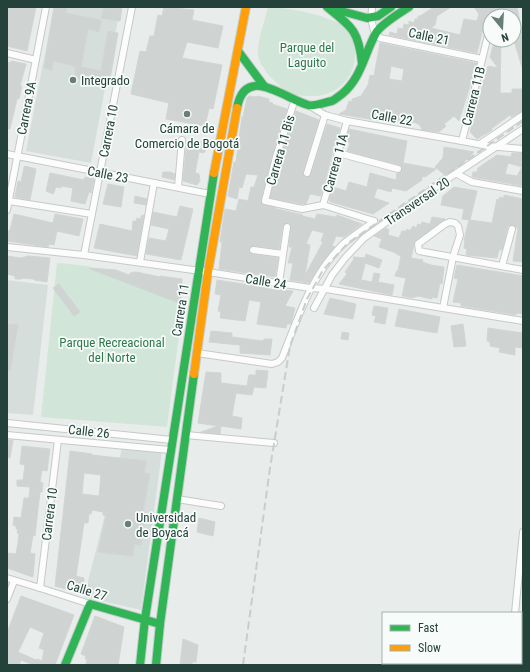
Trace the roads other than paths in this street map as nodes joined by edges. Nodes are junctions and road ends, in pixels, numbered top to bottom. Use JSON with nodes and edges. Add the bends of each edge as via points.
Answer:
{"nodes":[{"id":1,"x":46,"y":7,"type":"edge"},
{"id":2,"x":132,"y":7,"type":"edge"},
{"id":3,"x":246,"y":7,"type":"edge"},
{"id":4,"x":327,"y":7,"type":"edge"},
{"id":5,"x":372,"y":7,"type":"edge"},
{"id":6,"x":390,"y":7,"type":"edge"},
{"id":7,"x":409,"y":7,"type":"edge"},
{"id":8,"x":375,"y":16,"type":"junction"},
{"id":9,"x":376,"y":32,"type":"junction"},
{"id":10,"x":485,"y":48,"type":"edge"},
{"id":11,"x":238,"y":51,"type":"junction"},
{"id":12,"x":7,"y":53,"type":"edge"},
{"id":13,"x":482,"y":59,"type":"junction"},
{"id":14,"x":36,"y":60,"type":"junction"},
{"id":15,"x":362,"y":67,"type":"junction"},
{"id":16,"x":264,"y":86,"type":"junction"},
{"id":17,"x":295,"y":99,"type":"junction"},
{"id":18,"x":310,"y":106,"type":"junction"},
{"id":19,"x":523,"y":115,"type":"edge"},
{"id":20,"x":325,"y":116,"type":"junction"},
{"id":21,"x":347,"y":121,"type":"junction"},
{"id":22,"x":523,"y":130,"type":"edge"},
{"id":23,"x":182,"y":140,"type":"dead end"},
{"id":24,"x":462,"y":140,"type":"junction"},
{"id":25,"x":480,"y":144,"type":"junction"},
{"id":26,"x":497,"y":147,"type":"junction"},
{"id":27,"x":523,"y":149,"type":"edge"},
{"id":28,"x":338,"y":153,"type":"junction"},
{"id":29,"x":7,"y":154,"type":"edge"},
{"id":30,"x":17,"y":156,"type":"junction"},
{"id":31,"x":398,"y":169,"type":"dead end"},
{"id":32,"x":100,"y":172,"type":"junction"},
{"id":33,"x":307,"y":173,"type":"dead end"},
{"id":34,"x":457,"y":174,"type":"junction"},
{"id":35,"x":154,"y":183,"type":"junction"},
{"id":36,"x":178,"y":187,"type":"junction"},
{"id":37,"x":523,"y":191,"type":"edge"},
{"id":38,"x":210,"y":194,"type":"junction"},
{"id":39,"x":9,"y":201,"type":"junction"},
{"id":40,"x":323,"y":205,"type":"junction"},
{"id":41,"x":7,"y":210,"type":"edge"},
{"id":42,"x":92,"y":214,"type":"junction"},
{"id":43,"x":287,"y":227,"type":"dead end"},
{"id":44,"x":512,"y":229,"type":"dead end"},
{"id":45,"x":7,"y":247,"type":"edge"},
{"id":46,"x":253,"y":250,"type":"dead end"},
{"id":47,"x":283,"y":254,"type":"junction"},
{"id":48,"x":84,"y":255,"type":"junction"},
{"id":49,"x":453,"y":257,"type":"junction"},
{"id":50,"x":140,"y":262,"type":"junction"},
{"id":51,"x":502,"y":266,"type":"junction"},
{"id":52,"x":198,"y":270,"type":"junction"},
{"id":53,"x":523,"y":270,"type":"edge"},
{"id":54,"x":208,"y":272,"type":"junction"},
{"id":55,"x":279,"y":282,"type":"junction"},
{"id":56,"x":310,"y":288,"type":"junction"},
{"id":57,"x":326,"y":289,"type":"junction"},
{"id":58,"x":314,"y":308,"type":"dead end"},
{"id":59,"x":443,"y":308,"type":"junction"},
{"id":60,"x":523,"y":321,"type":"edge"},
{"id":61,"x":197,"y":353,"type":"junction"},
{"id":62,"x":7,"y":423,"type":"edge"},
{"id":63,"x":7,"y":435,"type":"edge"},
{"id":64,"x":186,"y":435,"type":"junction"},
{"id":65,"x":58,"y":440,"type":"junction"},
{"id":66,"x":172,"y":440,"type":"junction"},
{"id":67,"x":274,"y":444,"type":"dead end"},
{"id":68,"x":170,"y":450,"type":"junction"},
{"id":69,"x":177,"y":499,"type":"junction"},
{"id":70,"x":221,"y":506,"type":"dead end"},
{"id":71,"x":523,"y":532,"type":"edge"},
{"id":72,"x":521,"y":564,"type":"edge"},
{"id":73,"x":7,"y":578,"type":"edge"},
{"id":74,"x":14,"y":581,"type":"junction"},
{"id":75,"x":40,"y":588,"type":"junction"},
{"id":76,"x":7,"y":599,"type":"edge"},
{"id":77,"x":90,"y":604,"type":"junction"},
{"id":78,"x":515,"y":612,"type":"edge"},
{"id":79,"x":145,"y":619,"type":"junction"},
{"id":80,"x":160,"y":624,"type":"junction"},
{"id":81,"x":65,"y":665,"type":"edge"},
{"id":82,"x":140,"y":665,"type":"edge"},
{"id":83,"x":156,"y":665,"type":"edge"}],
"edges":[{"from":1,"to":14,"type":"street","name":"Carrera 9A"},
{"from":2,"to":32,"type":"street","name":"Carrera 10"},
{"from":3,"to":11,"type":"main road","name":"Carrera 11"},
{"from":4,"to":8,"type":"main road","via":[[366,18]]},
{"from":4,"to":15,"type":"main road","via":[[357,35],[361,47]]},
{"from":5,"to":8,"type":"street"},
{"from":6,"to":8,"type":"main road"},
{"from":7,"to":9,"type":"main road"},
{"from":8,"to":9,"type":"street"},
{"from":9,"to":13,"type":"street","name":"Calle 21","via":[[380,38]]},
{"from":9,"to":15,"type":"main road"},
{"from":10,"to":13,"type":"street","name":"Carrera 11B"},
{"from":11,"to":16,"type":"main road"},
{"from":11,"to":38,"type":"main road","name":"Carrera 11"},
{"from":12,"to":14,"type":"street"},
{"from":13,"to":24,"type":"street","name":"Carrera 11B"},
{"from":14,"to":30,"type":"street","name":"Carrera 9A"},
{"from":15,"to":18,"type":"main road","via":[[350,87],[334,100]]},
{"from":16,"to":17,"type":"main road","name":"Calle 22"},
{"from":16,"to":54,"type":"main road","name":"Carrera 11","via":[[253,86],[245,90],[239,99]]},
{"from":17,"to":18,"type":"main road","name":"Calle 22"},
{"from":17,"to":40,"type":"street","name":"Carrera 11 Bis","via":[[276,157],[266,201],[302,209]]},
{"from":18,"to":20,"type":"street","name":"Calle 22"},
{"from":19,"to":25,"type":"street"},
{"from":20,"to":21,"type":"street","name":"Calle 22"},
{"from":20,"to":33,"type":"street"},
{"from":21,"to":24,"type":"street","name":"Calle 22"},
{"from":21,"to":28,"type":"street","name":"Carrera 11A"},
{"from":22,"to":26,"type":"street","name":"Transversal 20"},
{"from":23,"to":36,"type":"street"},
{"from":24,"to":25,"type":"street","name":"Calle 22"},
{"from":25,"to":26,"type":"street","name":"Calle 22"},
{"from":26,"to":27,"type":"street","name":"Calle 22"},
{"from":26,"to":34,"type":"street","name":"Transversal 20"},
{"from":28,"to":31,"type":"street"},
{"from":28,"to":40,"type":"street","name":"Carrera 11A"},
{"from":29,"to":30,"type":"street","name":"Calle 23"},
{"from":30,"to":32,"type":"street","name":"Calle 23"},
{"from":30,"to":39,"type":"street","name":"Carrera 9A"},
{"from":32,"to":35,"type":"street","name":"Calle 23"},
{"from":32,"to":42,"type":"street","name":"Carrera 10"},
{"from":34,"to":37,"type":"street","via":[[472,182]]},
{"from":34,"to":57,"type":"street","name":"Transversal 20","via":[[364,238],[332,275]]},
{"from":35,"to":36,"type":"street","name":"Calle 23"},
{"from":35,"to":50,"type":"street"},
{"from":36,"to":38,"type":"street","name":"Calle 23"},
{"from":38,"to":52,"type":"main road","name":"Carrera 11"},
{"from":39,"to":41,"type":"street","name":"Carrera 9A"},
{"from":39,"to":42,"type":"street"},
{"from":40,"to":56,"type":"street","name":"Transversal 20","via":[[374,221],[329,259]]},
{"from":42,"to":48,"type":"street","name":"Carrera 10"},
{"from":43,"to":47,"type":"street"},
{"from":44,"to":51,"type":"street"},
{"from":45,"to":48,"type":"street","name":"Calle 24"},
{"from":46,"to":47,"type":"street"},
{"from":47,"to":55,"type":"street"},
{"from":48,"to":50,"type":"street","name":"Calle 24"},
{"from":49,"to":49,"type":"street","via":[[460,235],[456,223],[445,224],[418,244],[420,251]]},
{"from":49,"to":51,"type":"street"},
{"from":49,"to":59,"type":"street"},
{"from":50,"to":52,"type":"street","name":"Calle 24"},
{"from":51,"to":53,"type":"street"},
{"from":52,"to":54,"type":"street","name":"Calle 24"},
{"from":52,"to":66,"type":"main road","name":"Carrera 11"},
{"from":54,"to":55,"type":"street","name":"Calle 24"},
{"from":54,"to":61,"type":"main road","name":"Carrera 11"},
{"from":55,"to":56,"type":"street","name":"Calle 24"},
{"from":56,"to":57,"type":"street","name":"Calle 24"},
{"from":56,"to":61,"type":"street","name":"Transversal 20","via":[[282,358],[278,362],[272,364]]},
{"from":57,"to":58,"type":"street"},
{"from":57,"to":59,"type":"street","name":"Calle 24"},
{"from":59,"to":60,"type":"street","name":"Calle 24"},
{"from":61,"to":64,"type":"main road","name":"Carrera 11"},
{"from":62,"to":66,"type":"street","name":"Calle 26"},
{"from":63,"to":65,"type":"street","name":"Calle 26"},
{"from":64,"to":67,"type":"street"},
{"from":64,"to":69,"type":"main road","name":"Carrera 11"},
{"from":65,"to":68,"type":"street","name":"Calle 26"},
{"from":65,"to":75,"type":"street","name":"Carrera 10"},
{"from":66,"to":68,"type":"main road","name":"Carrera 11"},
{"from":68,"to":79,"type":"main road","name":"Carrera 11"},
{"from":69,"to":70,"type":"street"},
{"from":69,"to":80,"type":"main road","name":"Carrera 11"},
{"from":71,"to":72,"type":"street"},
{"from":72,"to":78,"type":"street"},
{"from":73,"to":74,"type":"street","name":"Calle 27"},
{"from":74,"to":75,"type":"street","name":"Calle 27"},
{"from":74,"to":76,"type":"street"},
{"from":75,"to":77,"type":"street","name":"Calle 27"},
{"from":77,"to":79,"type":"main road","name":"Calle 27"},
{"from":77,"to":81,"type":"main road"},
{"from":79,"to":80,"type":"main road","name":"Calle 27"},
{"from":79,"to":82,"type":"main road","name":"Carrera 11"},
{"from":80,"to":83,"type":"main road","name":"Carrera 11"}]}
